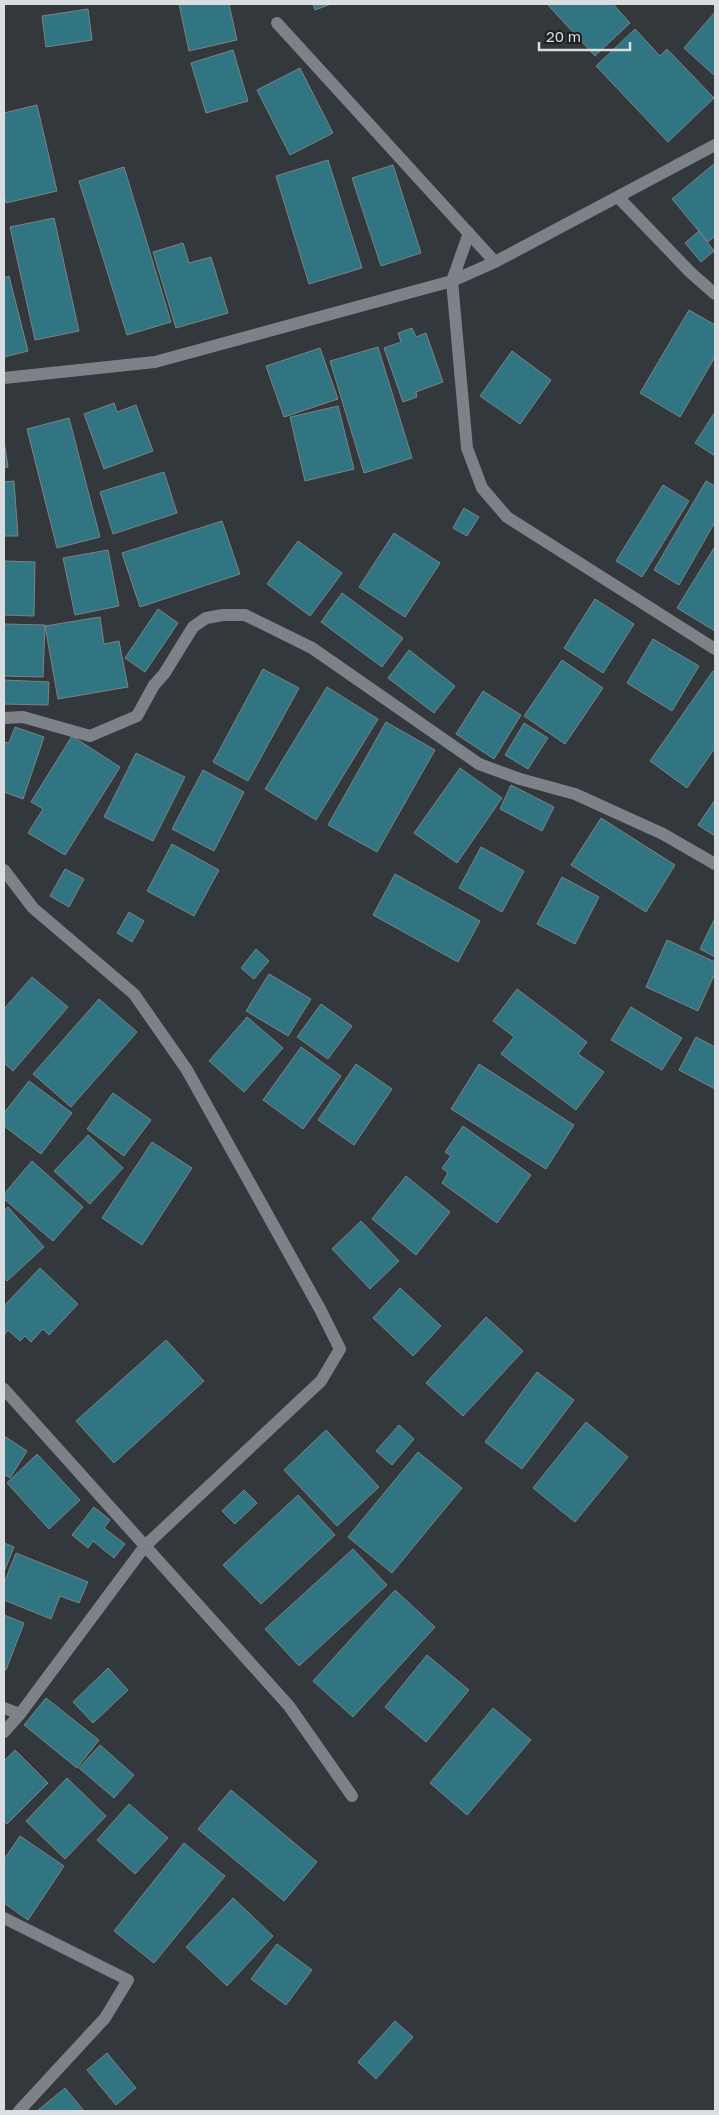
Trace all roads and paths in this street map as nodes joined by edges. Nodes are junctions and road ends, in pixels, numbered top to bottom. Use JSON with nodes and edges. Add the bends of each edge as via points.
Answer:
{"nodes":[{"id":1,"x":277,"y":23,"type":"dead end"},
{"id":2,"x":715,"y":145,"type":"edge"},
{"id":3,"x":618,"y":197,"type":"junction"},
{"id":4,"x":470,"y":233,"type":"junction"},
{"id":5,"x":495,"y":262,"type":"junction"},
{"id":6,"x":452,"y":281,"type":"junction"},
{"id":7,"x":715,"y":294,"type":"edge"},
{"id":8,"x":4,"y":378,"type":"edge"},
{"id":9,"x":715,"y":649,"type":"edge"},
{"id":10,"x":4,"y":718,"type":"edge"},
{"id":11,"x":715,"y":864,"type":"edge"},
{"id":12,"x":4,"y":870,"type":"edge"},
{"id":13,"x":4,"y":1389,"type":"edge"},
{"id":14,"x":145,"y":1546,"type":"junction"},
{"id":15,"x":4,"y":1708,"type":"edge"},
{"id":16,"x":20,"y":1714,"type":"junction"},
{"id":17,"x":4,"y":1732,"type":"edge"},
{"id":18,"x":352,"y":1796,"type":"dead end"},
{"id":19,"x":4,"y":1918,"type":"edge"},
{"id":20,"x":18,"y":2111,"type":"edge"}],
"edges":[{"from":1,"to":4,"type":"street"},
{"from":2,"to":3,"type":"street"},
{"from":3,"to":5,"type":"street"},
{"from":3,"to":7,"type":"street"},
{"from":4,"to":5,"type":"street"},
{"from":4,"to":6,"type":"street"},
{"from":5,"to":6,"type":"street"},
{"from":6,"to":8,"type":"street","via":[[155,362]]},
{"from":6,"to":9,"type":"street","via":[[467,448],[482,488],[507,517]]},
{"from":10,"to":11,"type":"street","via":[[23,717],[90,736],[137,716],[193,627],[206,618],[245,615],[312,648],[479,764],[520,780],[575,794],[663,834]]},
{"from":12,"to":14,"type":"street","via":[[33,908],[134,994],[187,1070],[340,1349],[321,1382]]},
{"from":13,"to":14,"type":"street"},
{"from":14,"to":16,"type":"street"},
{"from":14,"to":18,"type":"street","via":[[290,1706]]},
{"from":15,"to":16,"type":"street"},
{"from":16,"to":17,"type":"street"},
{"from":19,"to":20,"type":"street","via":[[128,1980],[105,2018]]}]}
